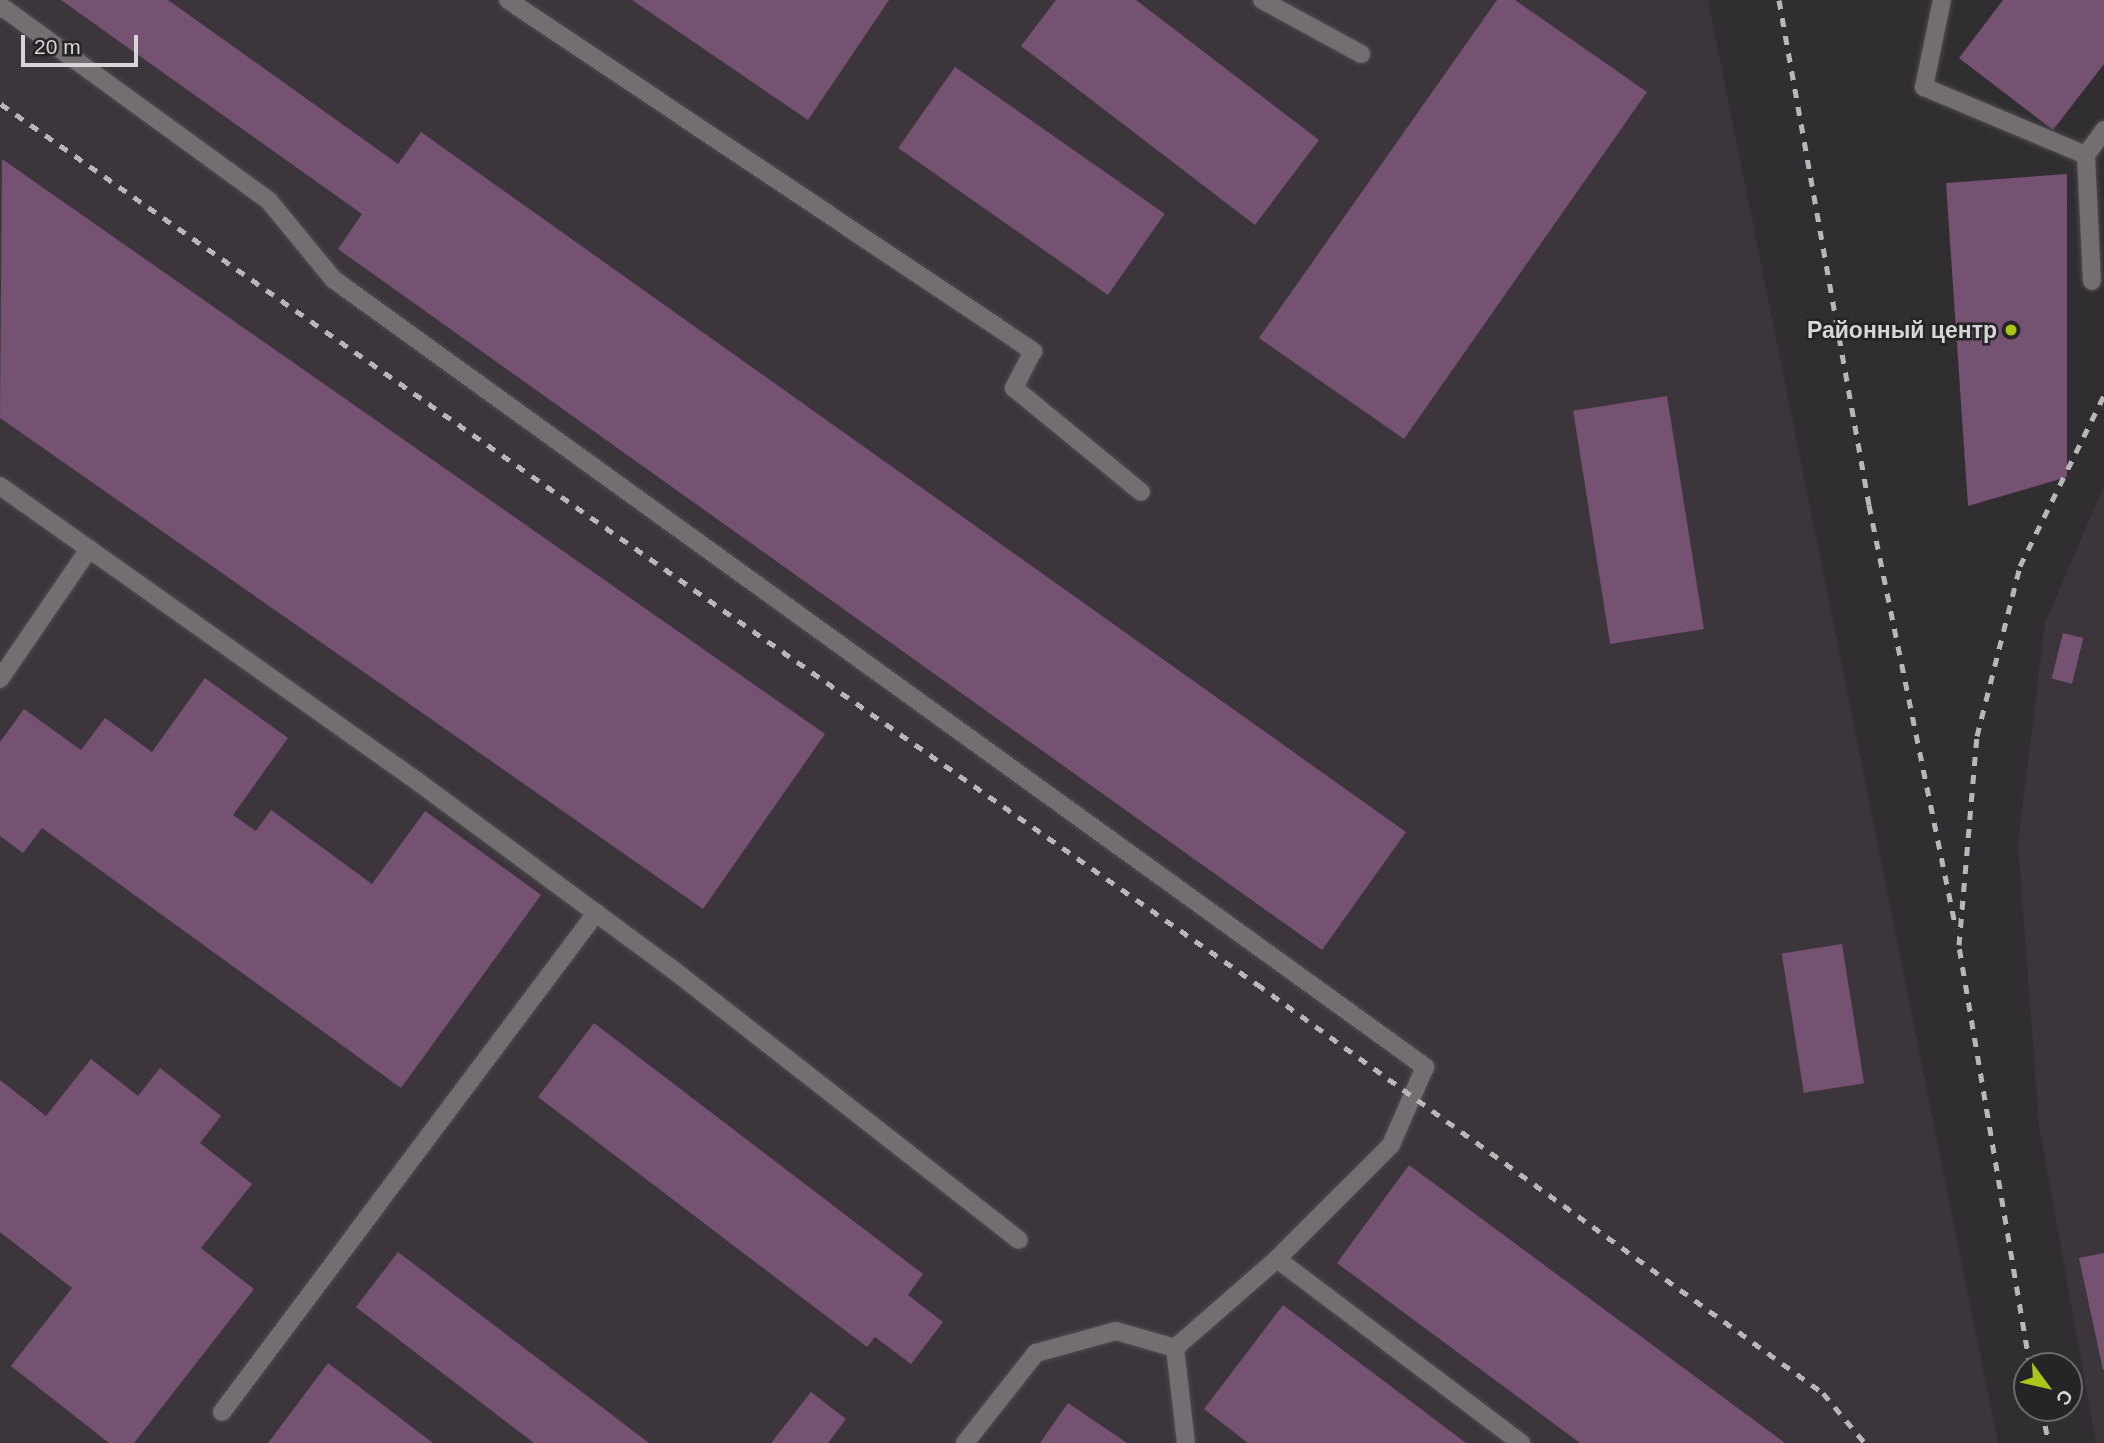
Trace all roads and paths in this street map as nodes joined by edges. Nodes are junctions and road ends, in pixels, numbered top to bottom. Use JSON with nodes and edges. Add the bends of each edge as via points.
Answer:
{"nodes":[{"id":1,"x":508,"y":0,"type":"edge"},
{"id":2,"x":1262,"y":0,"type":"edge"},
{"id":3,"x":1942,"y":0,"type":"edge"},
{"id":4,"x":0,"y":9,"type":"edge"},
{"id":5,"x":1361,"y":54,"type":"dead end"},
{"id":6,"x":2104,"y":130,"type":"edge"},
{"id":7,"x":2086,"y":155,"type":"junction"},
{"id":8,"x":2092,"y":281,"type":"dead end"},
{"id":9,"x":0,"y":486,"type":"edge"},
{"id":10,"x":1141,"y":492,"type":"dead end"},
{"id":11,"x":89,"y":550,"type":"junction"},
{"id":12,"x":0,"y":679,"type":"edge"},
{"id":13,"x":596,"y":913,"type":"junction"},
{"id":14,"x":1019,"y":1240,"type":"dead end"},
{"id":15,"x":1277,"y":1259,"type":"junction"},
{"id":16,"x":1175,"y":1348,"type":"junction"},
{"id":17,"x":222,"y":1412,"type":"dead end"},
{"id":18,"x":965,"y":1443,"type":"edge"},
{"id":19,"x":1186,"y":1443,"type":"edge"},
{"id":20,"x":1521,"y":1443,"type":"edge"}],
"edges":[{"from":1,"to":10,"type":"lane","via":[[1033,351],[1014,388]]},
{"from":2,"to":5,"type":"lane"},
{"from":3,"to":7,"type":"lane","via":[[1924,87]]},
{"from":4,"to":15,"type":"lane","via":[[269,201],[333,279],[1424,1067],[1391,1145]]},
{"from":6,"to":7,"type":"lane"},
{"from":7,"to":8,"type":"lane"},
{"from":9,"to":11,"type":"lane"},
{"from":11,"to":12,"type":"lane"},
{"from":11,"to":13,"type":"lane"},
{"from":13,"to":14,"type":"lane"},
{"from":13,"to":17,"type":"lane"},
{"from":15,"to":16,"type":"lane"},
{"from":15,"to":20,"type":"lane"},
{"from":16,"to":18,"type":"lane","via":[[1116,1331],[1036,1353]]},
{"from":16,"to":19,"type":"lane"}]}
